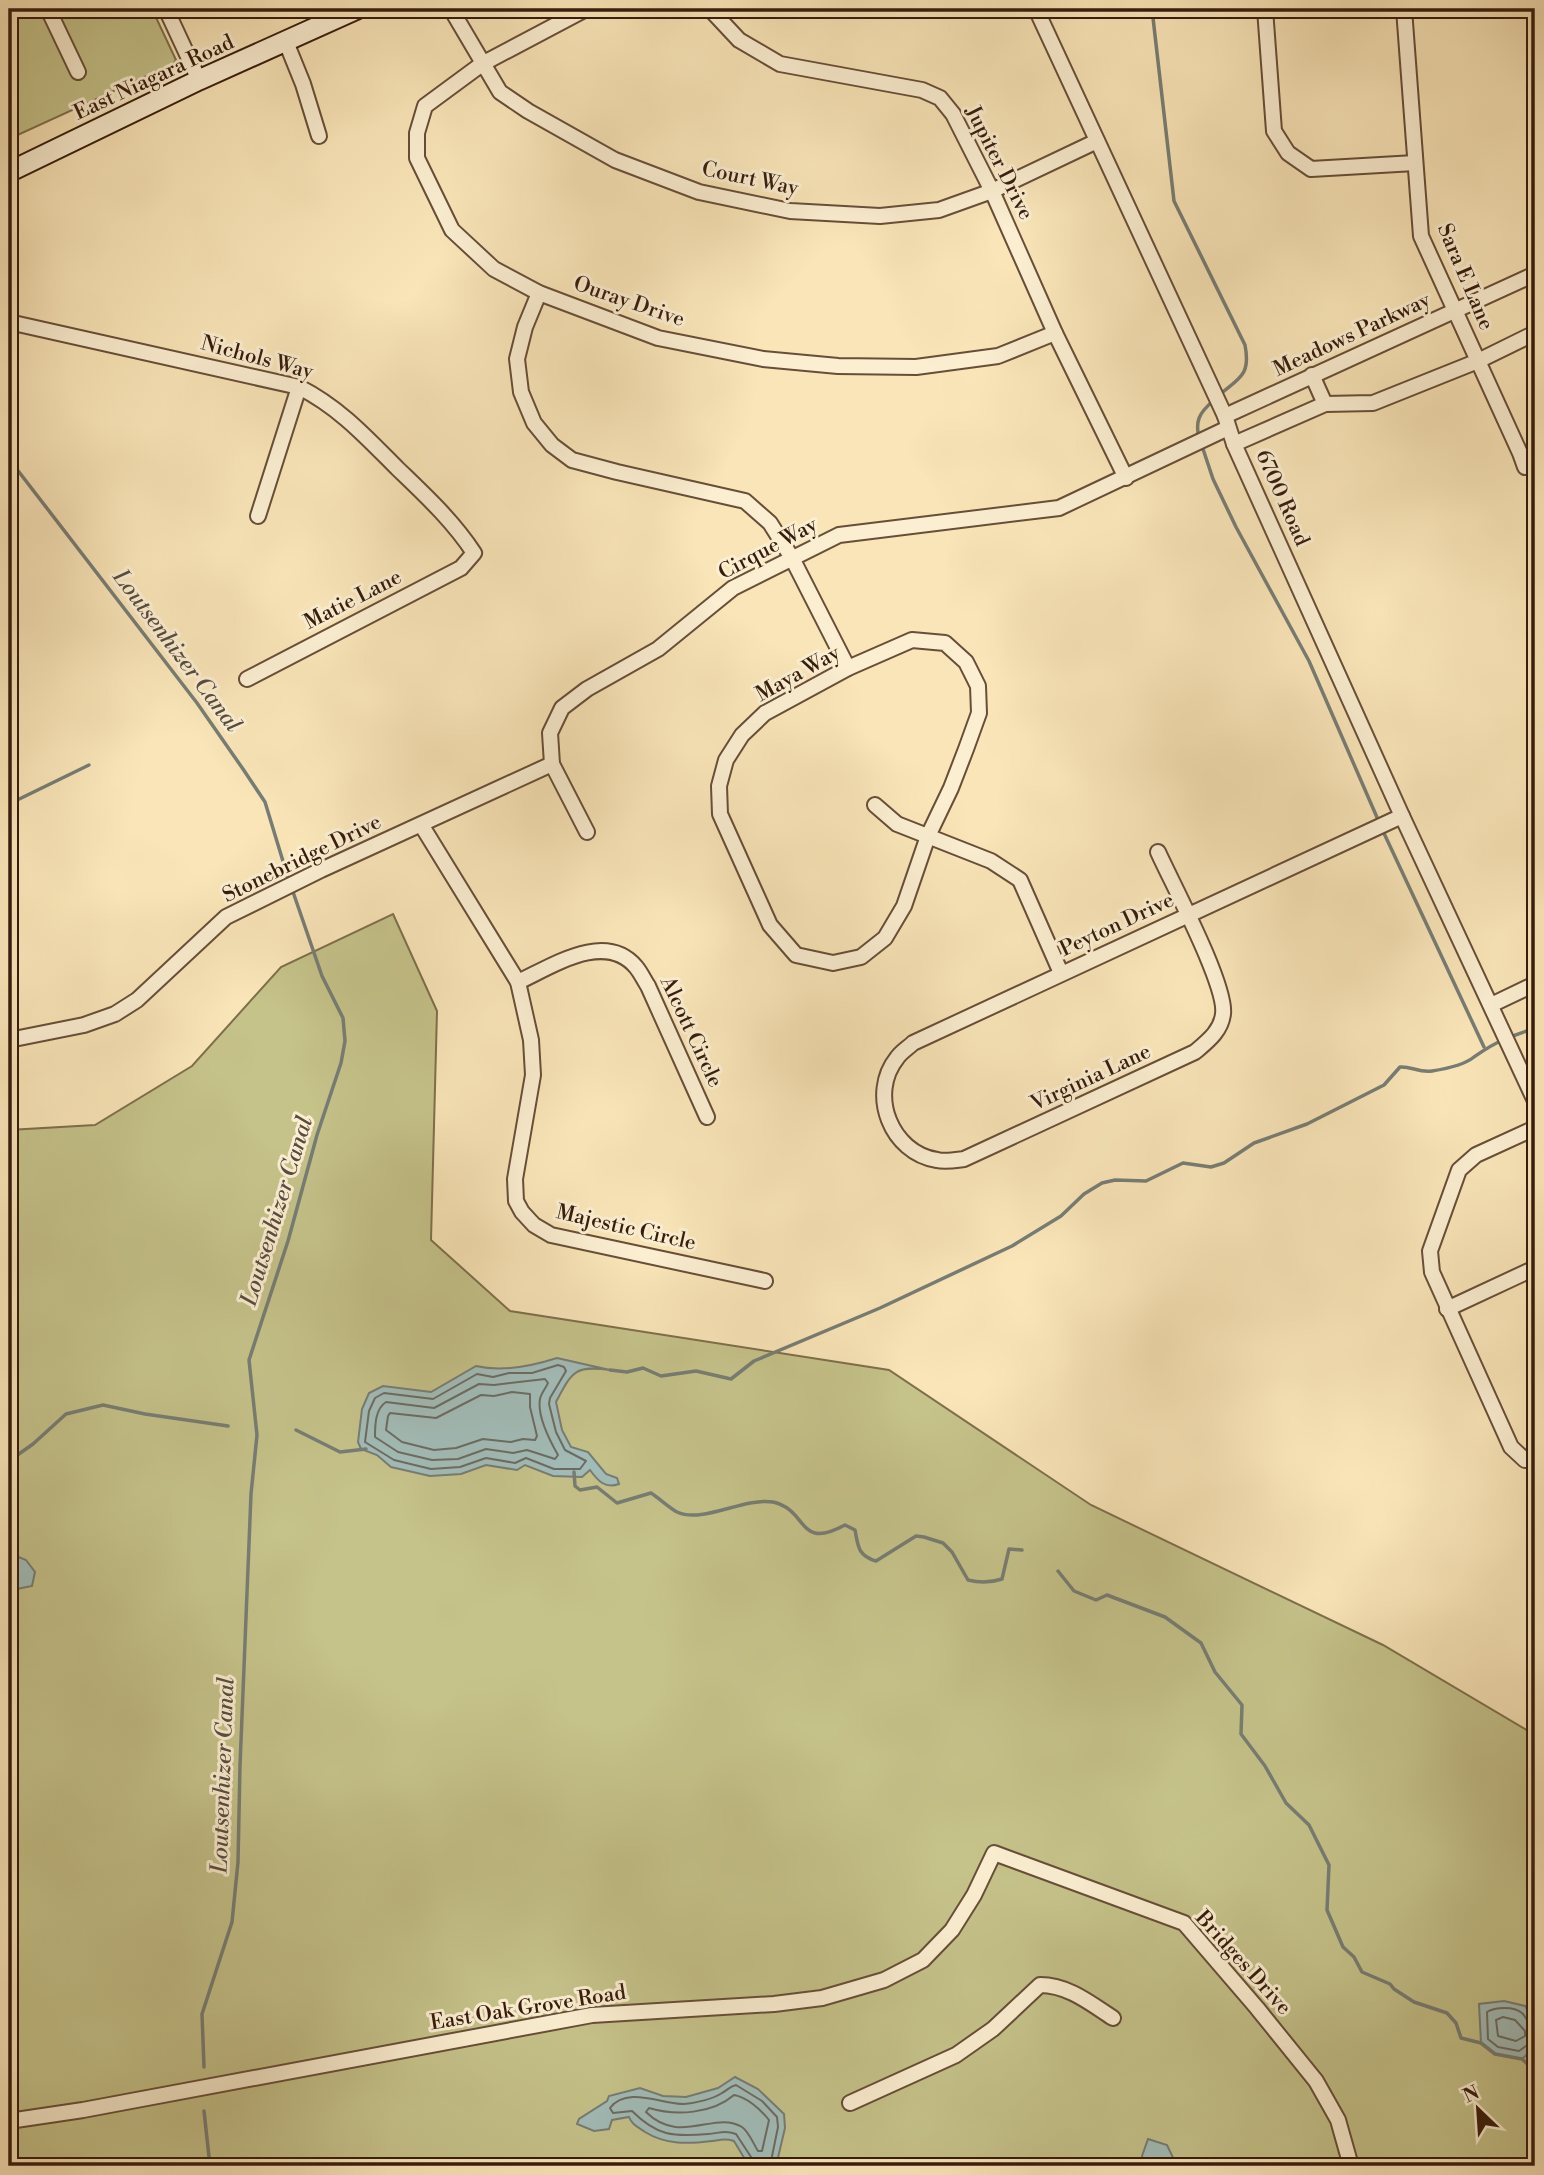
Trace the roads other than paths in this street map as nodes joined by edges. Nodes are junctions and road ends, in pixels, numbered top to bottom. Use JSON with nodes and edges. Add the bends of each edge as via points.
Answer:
{"nodes":[{"id":1,"x":48,"y":9,"type":"edge"},
{"id":2,"x":166,"y":9,"type":"edge"},
{"id":3,"x":357,"y":9,"type":"edge"},
{"id":4,"x":451,"y":9,"type":"edge"},
{"id":5,"x":586,"y":9,"type":"edge"},
{"id":6,"x":710,"y":9,"type":"edge"},
{"id":7,"x":1036,"y":9,"type":"edge"},
{"id":8,"x":1265,"y":9,"type":"edge"},
{"id":9,"x":1404,"y":9,"type":"edge"},
{"id":10,"x":286,"y":42,"type":"junction"},
{"id":11,"x":482,"y":64,"type":"junction"},
{"id":12,"x":78,"y":72,"type":"dead end"},
{"id":13,"x":199,"y":80,"type":"junction"},
{"id":14,"x":318,"y":136,"type":"dead end"},
{"id":15,"x":1097,"y":141,"type":"junction"},
{"id":16,"x":1415,"y":163,"type":"junction"},
{"id":17,"x":9,"y":172,"type":"edge"},
{"id":18,"x":992,"y":191,"type":"junction"},
{"id":19,"x":1535,"y":274,"type":"edge"},
{"id":20,"x":539,"y":293,"type":"junction"},
{"id":21,"x":1455,"y":311,"type":"junction"},
{"id":22,"x":9,"y":321,"type":"edge"},
{"id":23,"x":1055,"y":333,"type":"junction"},
{"id":24,"x":1535,"y":333,"type":"edge"},
{"id":25,"x":1478,"y":361,"type":"junction"},
{"id":26,"x":1312,"y":375,"type":"junction"},
{"id":27,"x":299,"y":387,"type":"junction"},
{"id":28,"x":1325,"y":404,"type":"junction"},
{"id":29,"x":1226,"y":422,"type":"junction"},
{"id":30,"x":1234,"y":444,"type":"junction"},
{"id":31,"x":1530,"y":465,"type":"edge"},
{"id":32,"x":1126,"y":478,"type":"junction"},
{"id":33,"x":258,"y":516,"type":"dead end"},
{"id":34,"x":474,"y":553,"type":"joint"},
{"id":35,"x":792,"y":558,"type":"junction"},
{"id":36,"x":849,"y":668,"type":"junction"},
{"id":37,"x":247,"y":680,"type":"dead end"},
{"id":38,"x":552,"y":764,"type":"junction"},
{"id":39,"x":875,"y":805,"type":"dead end"},
{"id":40,"x":1402,"y":816,"type":"junction"},
{"id":41,"x":422,"y":826,"type":"junction"},
{"id":42,"x":587,"y":832,"type":"dead end"},
{"id":43,"x":928,"y":836,"type":"junction"},
{"id":44,"x":1158,"y":852,"type":"dead end"},
{"id":45,"x":1187,"y":915,"type":"junction"},
{"id":46,"x":1061,"y":973,"type":"junction"},
{"id":47,"x":518,"y":982,"type":"junction"},
{"id":48,"x":1535,"y":984,"type":"edge"},
{"id":49,"x":1491,"y":1005,"type":"junction"},
{"id":50,"x":9,"y":1040,"type":"edge"},
{"id":51,"x":1535,"y":1101,"type":"edge"},
{"id":52,"x":884,"y":1103,"type":"joint"},
{"id":53,"x":707,"y":1117,"type":"dead end"},
{"id":54,"x":1535,"y":1128,"type":"edge"},
{"id":55,"x":1535,"y":1268,"type":"edge"},
{"id":56,"x":765,"y":1281,"type":"dead end"},
{"id":57,"x":1447,"y":1309,"type":"junction"},
{"id":58,"x":1535,"y":1459,"type":"edge"},
{"id":59,"x":994,"y":1853,"type":"joint"},
{"id":60,"x":1113,"y":2018,"type":"dead end"},
{"id":61,"x":850,"y":2103,"type":"dead end"},
{"id":62,"x":9,"y":2121,"type":"edge"},
{"id":63,"x":1351,"y":2166,"type":"edge"}],
"edges":[{"from":1,"to":12,"type":"street"},
{"from":2,"to":13,"type":"street"},
{"from":3,"to":10,"type":"street","name":"East Niagara Road"},
{"from":4,"to":11,"type":"street","name":"Court Way"},
{"from":5,"to":11,"type":"street","name":"Ouray Drive"},
{"from":6,"to":18,"type":"street","name":"Jupiter Drive","via":[[739,40],[780,64],[922,90],[940,98],[953,114]]},
{"from":7,"to":15,"type":"street","name":"6700 Road"},
{"from":8,"to":16,"type":"street","via":[[1274,131],[1288,153],[1311,169]]},
{"from":9,"to":16,"type":"street","name":"Sara E Lane"},
{"from":10,"to":13,"type":"street","name":"East Niagara Road"},
{"from":10,"to":14,"type":"street"},
{"from":11,"to":18,"type":"street","name":"Court Way","via":[[500,92],[527,111],[615,160],[699,192],[790,211],[880,216],[939,210]]},
{"from":11,"to":20,"type":"street","name":"Ouray Drive","via":[[425,106],[417,133],[417,158],[452,230],[494,269]]},
{"from":13,"to":17,"type":"street","name":"East Niagara Road"},
{"from":15,"to":18,"type":"street","name":"Court Way"},
{"from":15,"to":29,"type":"street","name":"6700 Road"},
{"from":16,"to":21,"type":"street","name":"Sara E Lane","via":[[1421,236]]},
{"from":18,"to":23,"type":"street","name":"Jupiter Drive"},
{"from":19,"to":21,"type":"street","name":"Meadows Parkway"},
{"from":20,"to":23,"type":"street","name":"Ouray Drive","via":[[658,338],[763,359],[838,366],[915,367],[998,356]]},
{"from":20,"to":35,"type":"street","via":[[517,359],[521,392],[534,423],[552,445],[572,460],[744,501],[769,523]]},
{"from":21,"to":25,"type":"street","name":"Sara E Lane"},
{"from":21,"to":26,"type":"street","name":"Meadows Parkway"},
{"from":22,"to":27,"type":"street","name":"Nichols Way"},
{"from":23,"to":32,"type":"street","name":"Jupiter Drive"},
{"from":24,"to":25,"type":"street"},
{"from":25,"to":28,"type":"street","via":[[1373,403]]},
{"from":25,"to":31,"type":"street","name":"Sara E Lane"},
{"from":26,"to":28,"type":"street"},
{"from":26,"to":29,"type":"street","name":"Meadows Parkway"},
{"from":27,"to":33,"type":"street"},
{"from":27,"to":34,"type":"street","name":"Nichols Way","via":[[326,401],[352,423],[457,527]]},
{"from":28,"to":30,"type":"street"},
{"from":29,"to":30,"type":"street","name":"6700 Road"},
{"from":29,"to":32,"type":"street","name":"Cirque Way"},
{"from":30,"to":40,"type":"street","name":"6700 Road"},
{"from":32,"to":35,"type":"street","name":"Cirque Way","via":[[1059,508],[839,536]]},
{"from":34,"to":37,"type":"street","name":"Matie Lane","via":[[461,568]]},
{"from":35,"to":36,"type":"street"},
{"from":35,"to":38,"type":"street","name":"Cirque Way","via":[[733,588],[658,649],[562,708],[550,733]]},
{"from":36,"to":43,"type":"street","name":"Maya Way","via":[[912,640],[945,643],[966,662],[978,686],[979,713]]},
{"from":36,"to":43,"type":"street","name":"Maya Way","via":[[765,713],[742,734],[726,760],[719,786],[720,814],[770,925],[796,955],[833,963],[861,957],[885,938],[904,906]]},
{"from":38,"to":41,"type":"street","name":"Stonebridge Drive"},
{"from":38,"to":42,"type":"street","name":"Cirque Way"},
{"from":39,"to":43,"type":"street","via":[[897,824]]},
{"from":40,"to":45,"type":"street","name":"Peyton Drive"},
{"from":40,"to":49,"type":"street","name":"6700 Road"},
{"from":41,"to":47,"type":"street","name":"Majestic Circle"},
{"from":41,"to":50,"type":"street","name":"Stonebridge Drive","via":[[226,917],[137,1000],[115,1014]]},
{"from":43,"to":46,"type":"street","via":[[990,861],[1020,880]]},
{"from":44,"to":45,"type":"street","name":"Virginia Lane"},
{"from":45,"to":46,"type":"street","name":"Peyton Drive"},
{"from":45,"to":52,"type":"street","name":"Virginia Lane","via":[[1220,988],[1223,1013],[1215,1035],[1195,1052],[964,1159],[936,1160],[914,1151],[899,1139]]},
{"from":46,"to":52,"type":"street","name":"Peyton Drive","via":[[914,1043],[896,1058]]},
{"from":47,"to":53,"type":"street","name":"Alcott Circle","via":[[579,954],[603,951],[622,956],[648,986]]},
{"from":47,"to":56,"type":"street","name":"Majestic Circle","via":[[531,1040],[533,1075],[515,1179],[516,1201],[522,1212],[551,1235]]},
{"from":48,"to":49,"type":"street"},
{"from":49,"to":51,"type":"street","name":"6700 Road"},
{"from":54,"to":57,"type":"street","via":[[1476,1155],[1459,1170],[1430,1251],[1432,1272]]},
{"from":55,"to":57,"type":"street"},
{"from":57,"to":58,"type":"street","via":[[1511,1447],[1525,1460]]},
{"from":59,"to":62,"type":"street","name":"East Oak Grove Road","via":[[952,1930],[923,1960],[884,1980],[822,1998],[592,2015]]},
{"from":59,"to":63,"type":"street","name":"Bridges Drive","via":[[1184,1923],[1316,2081],[1338,2120]]},
{"from":60,"to":61,"type":"street","via":[[1056,1985],[1040,1985],[993,2029],[956,2054]]}]}
